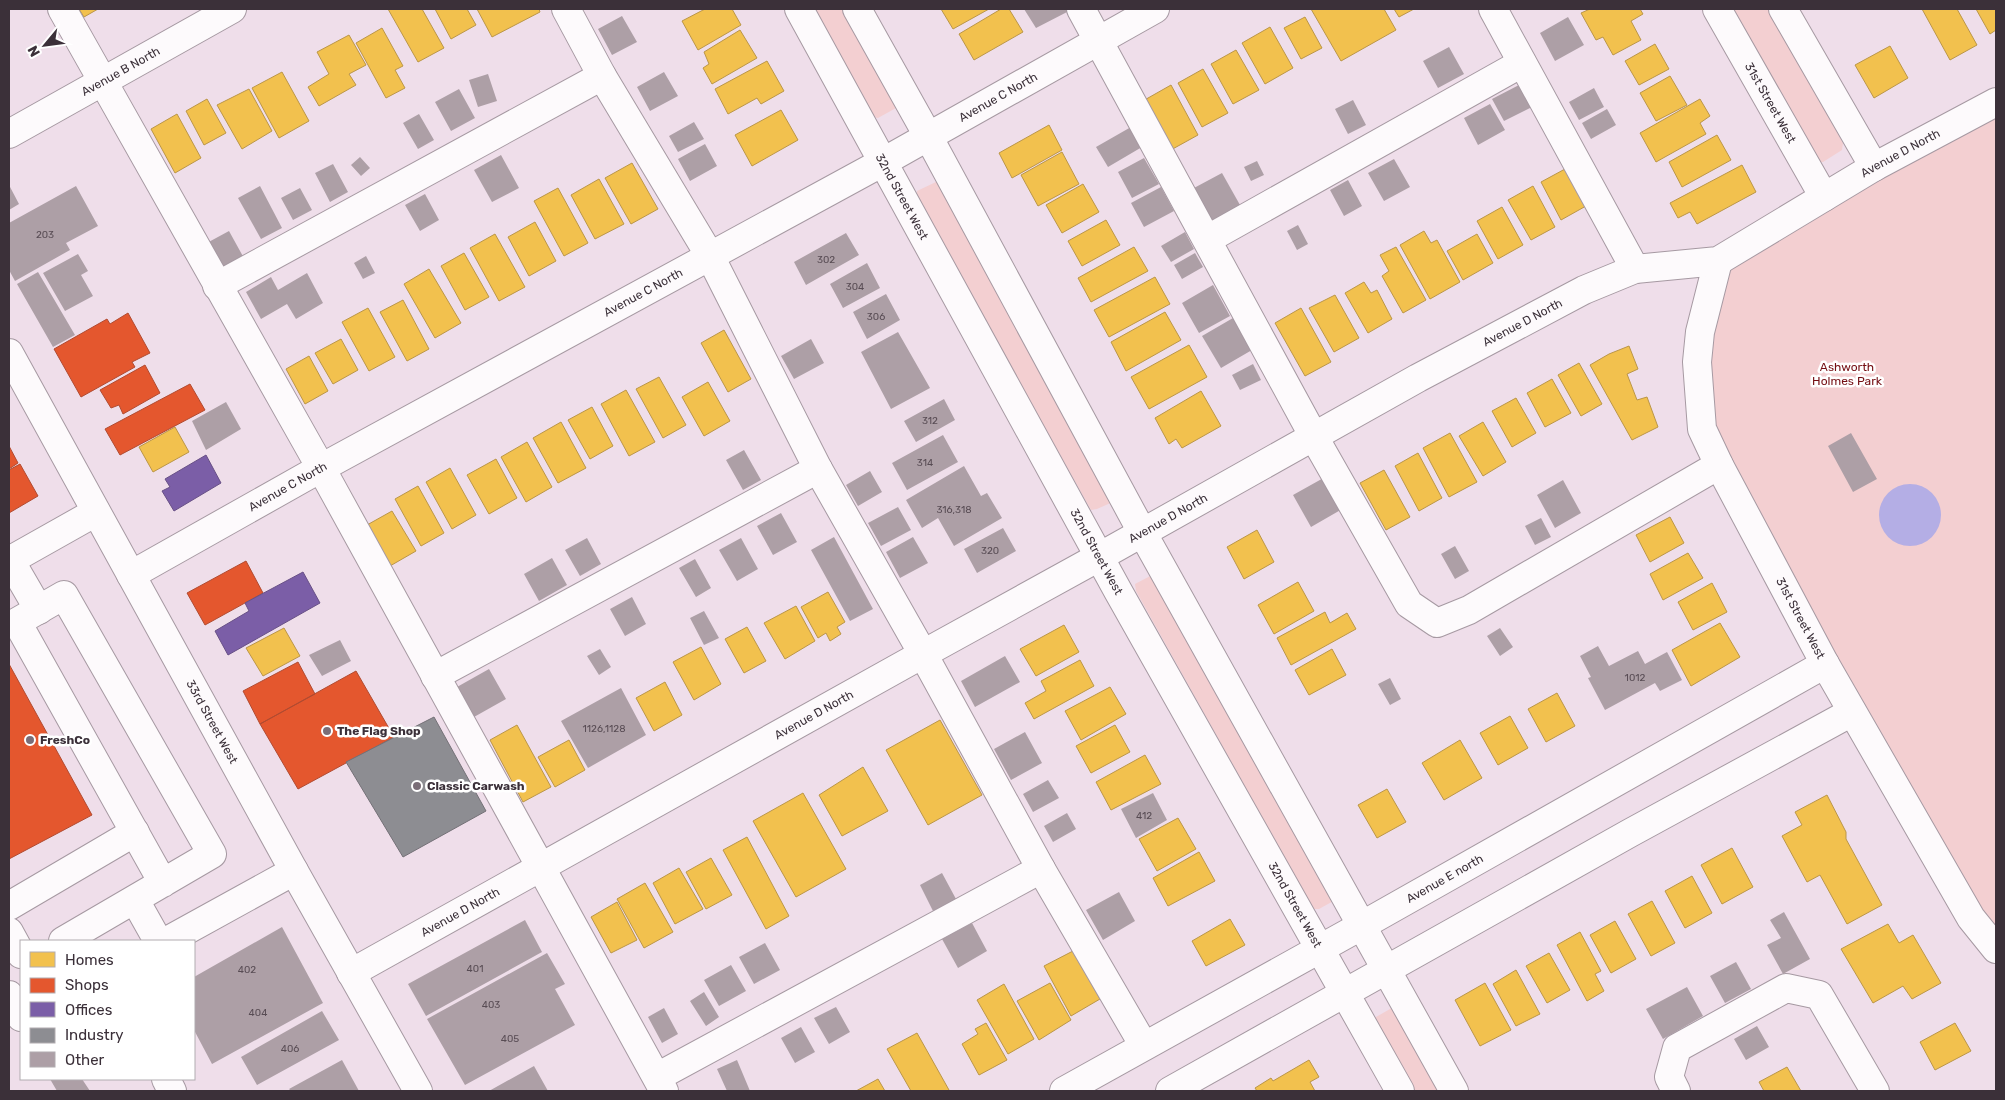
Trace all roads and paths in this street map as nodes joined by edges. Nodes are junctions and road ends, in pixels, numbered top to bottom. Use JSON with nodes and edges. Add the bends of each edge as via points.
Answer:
{"nodes":[{"id":1,"x":62,"y":9,"type":"edge"},
{"id":2,"x":232,"y":9,"type":"edge"},
{"id":3,"x":566,"y":9,"type":"edge"},
{"id":4,"x":799,"y":9,"type":"edge"},
{"id":5,"x":857,"y":9,"type":"edge"},
{"id":6,"x":1082,"y":9,"type":"edge"},
{"id":7,"x":1155,"y":9,"type":"edge"},
{"id":8,"x":1493,"y":9,"type":"edge"},
{"id":9,"x":1717,"y":9,"type":"edge"},
{"id":10,"x":1783,"y":9,"type":"edge"},
{"id":11,"x":1099,"y":40,"type":"junction"},
{"id":12,"x":1522,"y":63,"type":"junction"},
{"id":13,"x":602,"y":76,"type":"junction"},
{"id":14,"x":102,"y":82,"type":"junction"},
{"id":15,"x":1996,"y":102,"type":"edge"},
{"id":16,"x":9,"y":134,"type":"edge"},
{"id":17,"x":928,"y":136,"type":"junction"},
{"id":18,"x":883,"y":162,"type":"junction"},
{"id":19,"x":1874,"y":167,"type":"junction"},
{"id":20,"x":1824,"y":197,"type":"junction"},
{"id":21,"x":1208,"y":239,"type":"junction"},
{"id":22,"x":710,"y":256,"type":"junction"},
{"id":23,"x":1718,"y":261,"type":"junction"},
{"id":24,"x":1635,"y":269,"type":"junction"},
{"id":25,"x":218,"y":286,"type":"junction"},
{"id":26,"x":9,"y":353,"type":"edge"},
{"id":27,"x":1314,"y":437,"type":"junction"},
{"id":28,"x":1719,"y":466,"type":"junction"},
{"id":29,"x":321,"y":468,"type":"junction"},
{"id":30,"x":818,"y":469,"type":"junction"},
{"id":31,"x":96,"y":512,"type":"junction"},
{"id":32,"x":1142,"y":532,"type":"junction"},
{"id":33,"x":1099,"y":557,"type":"junction"},
{"id":34,"x":9,"y":561,"type":"edge"},
{"id":35,"x":131,"y":575,"type":"junction"},
{"id":36,"x":28,"y":616,"type":"junction"},
{"id":37,"x":923,"y":654,"type":"junction"},
{"id":38,"x":1825,"y":664,"type":"junction"},
{"id":39,"x":435,"y":676,"type":"junction"},
{"id":40,"x":1852,"y":712,"type":"junction"},
{"id":41,"x":135,"y":832,"type":"junction"},
{"id":42,"x":540,"y":867,"type":"junction"},
{"id":43,"x":1041,"y":869,"type":"junction"},
{"id":44,"x":294,"y":872,"type":"junction"},
{"id":45,"x":163,"y":883,"type":"junction"},
{"id":46,"x":135,"y":900,"type":"junction"},
{"id":47,"x":9,"y":906,"type":"edge"},
{"id":48,"x":1361,"y":926,"type":"junction"},
{"id":49,"x":9,"y":932,"type":"edge"},
{"id":50,"x":65,"y":940,"type":"edge"},
{"id":51,"x":157,"y":940,"type":"edge"},
{"id":52,"x":169,"y":940,"type":"edge"},
{"id":53,"x":1320,"y":949,"type":"junction"},
{"id":54,"x":1996,"y":949,"type":"edge"},
{"id":55,"x":20,"y":952,"type":"edge"},
{"id":56,"x":1386,"y":969,"type":"junction"},
{"id":57,"x":351,"y":972,"type":"junction"},
{"id":58,"x":1345,"y":992,"type":"junction"},
{"id":59,"x":9,"y":995,"type":"edge"},
{"id":60,"x":20,"y":1015,"type":"edge"},
{"id":61,"x":20,"y":1022,"type":"edge"},
{"id":62,"x":9,"y":1028,"type":"edge"},
{"id":63,"x":1144,"y":1046,"type":"junction"},
{"id":64,"x":661,"y":1084,"type":"edge"},
{"id":65,"x":418,"y":1091,"type":"edge"},
{"id":66,"x":1064,"y":1091,"type":"edge"},
{"id":67,"x":1170,"y":1091,"type":"edge"},
{"id":68,"x":1400,"y":1091,"type":"edge"},
{"id":69,"x":1454,"y":1091,"type":"edge"},
{"id":70,"x":1676,"y":1091,"type":"edge"},
{"id":71,"x":1875,"y":1091,"type":"edge"}],
"edges":[{"from":1,"to":14,"type":"street"},
{"from":2,"to":14,"type":"street","name":"Avenue B North"},
{"from":3,"to":13,"type":"street"},
{"from":4,"to":18,"type":"street","name":"32nd Street West"},
{"from":5,"to":17,"type":"street"},
{"from":6,"to":11,"type":"street"},
{"from":7,"to":11,"type":"street","name":"Avenue C North"},
{"from":8,"to":12,"type":"street"},
{"from":9,"to":20,"type":"street","name":"31st Street West"},
{"from":10,"to":19,"type":"street"},
{"from":11,"to":17,"type":"street","name":"Avenue C North"},
{"from":11,"to":21,"type":"street"},
{"from":12,"to":21,"type":"street"},
{"from":12,"to":24,"type":"street"},
{"from":13,"to":22,"type":"street"},
{"from":13,"to":25,"type":"street"},
{"from":14,"to":16,"type":"street","name":"Avenue B North"},
{"from":14,"to":25,"type":"street"},
{"from":15,"to":19,"type":"street","name":"Avenue D North"},
{"from":17,"to":18,"type":"street","name":"Avenue C North"},
{"from":17,"to":32,"type":"street"},
{"from":18,"to":22,"type":"street","name":"Avenue C North"},
{"from":18,"to":33,"type":"street","name":"32nd Street West"},
{"from":19,"to":20,"type":"street","name":"Avenue D North"},
{"from":20,"to":23,"type":"street","name":"Avenue D North"},
{"from":21,"to":27,"type":"street"},
{"from":22,"to":29,"type":"street","name":"Avenue C North"},
{"from":22,"to":30,"type":"street"},
{"from":23,"to":24,"type":"street","name":"Avenue D North"},
{"from":23,"to":28,"type":"street","name":"31st Street West","via":[[1700,332],[1697,362],[1702,429]]},
{"from":24,"to":27,"type":"street","name":"Avenue D North","via":[[1584,290]]},
{"from":25,"to":29,"type":"street"},
{"from":26,"to":31,"type":"street","name":"33rd Street West"},
{"from":27,"to":28,"type":"street","via":[[1409,604],[1437,623],[1469,610]]},
{"from":27,"to":32,"type":"street","name":"Avenue D North"},
{"from":28,"to":38,"type":"street","name":"31st Street West"},
{"from":29,"to":35,"type":"street","name":"Avenue C North"},
{"from":29,"to":39,"type":"street"},
{"from":30,"to":37,"type":"street"},
{"from":30,"to":39,"type":"street"},
{"from":31,"to":34,"type":"street"},
{"from":31,"to":35,"type":"street","name":"33rd Street West"},
{"from":32,"to":33,"type":"street","name":"Avenue D North"},
{"from":32,"to":48,"type":"street"},
{"from":33,"to":37,"type":"street","name":"Avenue D North"},
{"from":33,"to":53,"type":"street","name":"32nd Street West"},
{"from":34,"to":36,"type":"street"},
{"from":35,"to":44,"type":"street","name":"33rd Street West"},
{"from":36,"to":41,"type":"street"},
{"from":36,"to":45,"type":"street","via":[[64,596],[212,854]]},
{"from":37,"to":42,"type":"street","name":"Avenue D North"},
{"from":37,"to":43,"type":"street"},
{"from":38,"to":40,"type":"street","name":"31st Street West"},
{"from":38,"to":48,"type":"street","name":"Avenue E north"},
{"from":39,"to":42,"type":"street"},
{"from":40,"to":54,"type":"street","name":"31st Street West","via":[[1971,918]]},
{"from":40,"to":56,"type":"street"},
{"from":41,"to":45,"type":"street"},
{"from":41,"to":47,"type":"street"},
{"from":42,"to":57,"type":"street","name":"Avenue D North"},
{"from":42,"to":64,"type":"street"},
{"from":43,"to":63,"type":"street"},
{"from":43,"to":64,"type":"street"},
{"from":44,"to":52,"type":"street"},
{"from":44,"to":57,"type":"street","name":"33rd Street West"},
{"from":45,"to":46,"type":"street"},
{"from":46,"to":50,"type":"street"},
{"from":46,"to":51,"type":"street"},
{"from":48,"to":53,"type":"street","name":"Avenue E north"},
{"from":48,"to":56,"type":"street"},
{"from":49,"to":55,"type":"street"},
{"from":53,"to":58,"type":"street","name":"32nd Street West"},
{"from":53,"to":63,"type":"street","name":"Avenue E north"},
{"from":56,"to":58,"type":"street"},
{"from":56,"to":69,"type":"street"},
{"from":57,"to":65,"type":"street","name":"33rd Street West"},
{"from":58,"to":67,"type":"street"},
{"from":58,"to":68,"type":"street","name":"32nd Street West"},
{"from":59,"to":60,"type":"street"},
{"from":61,"to":62,"type":"street"},
{"from":63,"to":66,"type":"street","name":"Avenue E north"},
{"from":70,"to":71,"type":"street","via":[[1669,1077],[1677,1048],[1786,988],[1819,995]]}]}
